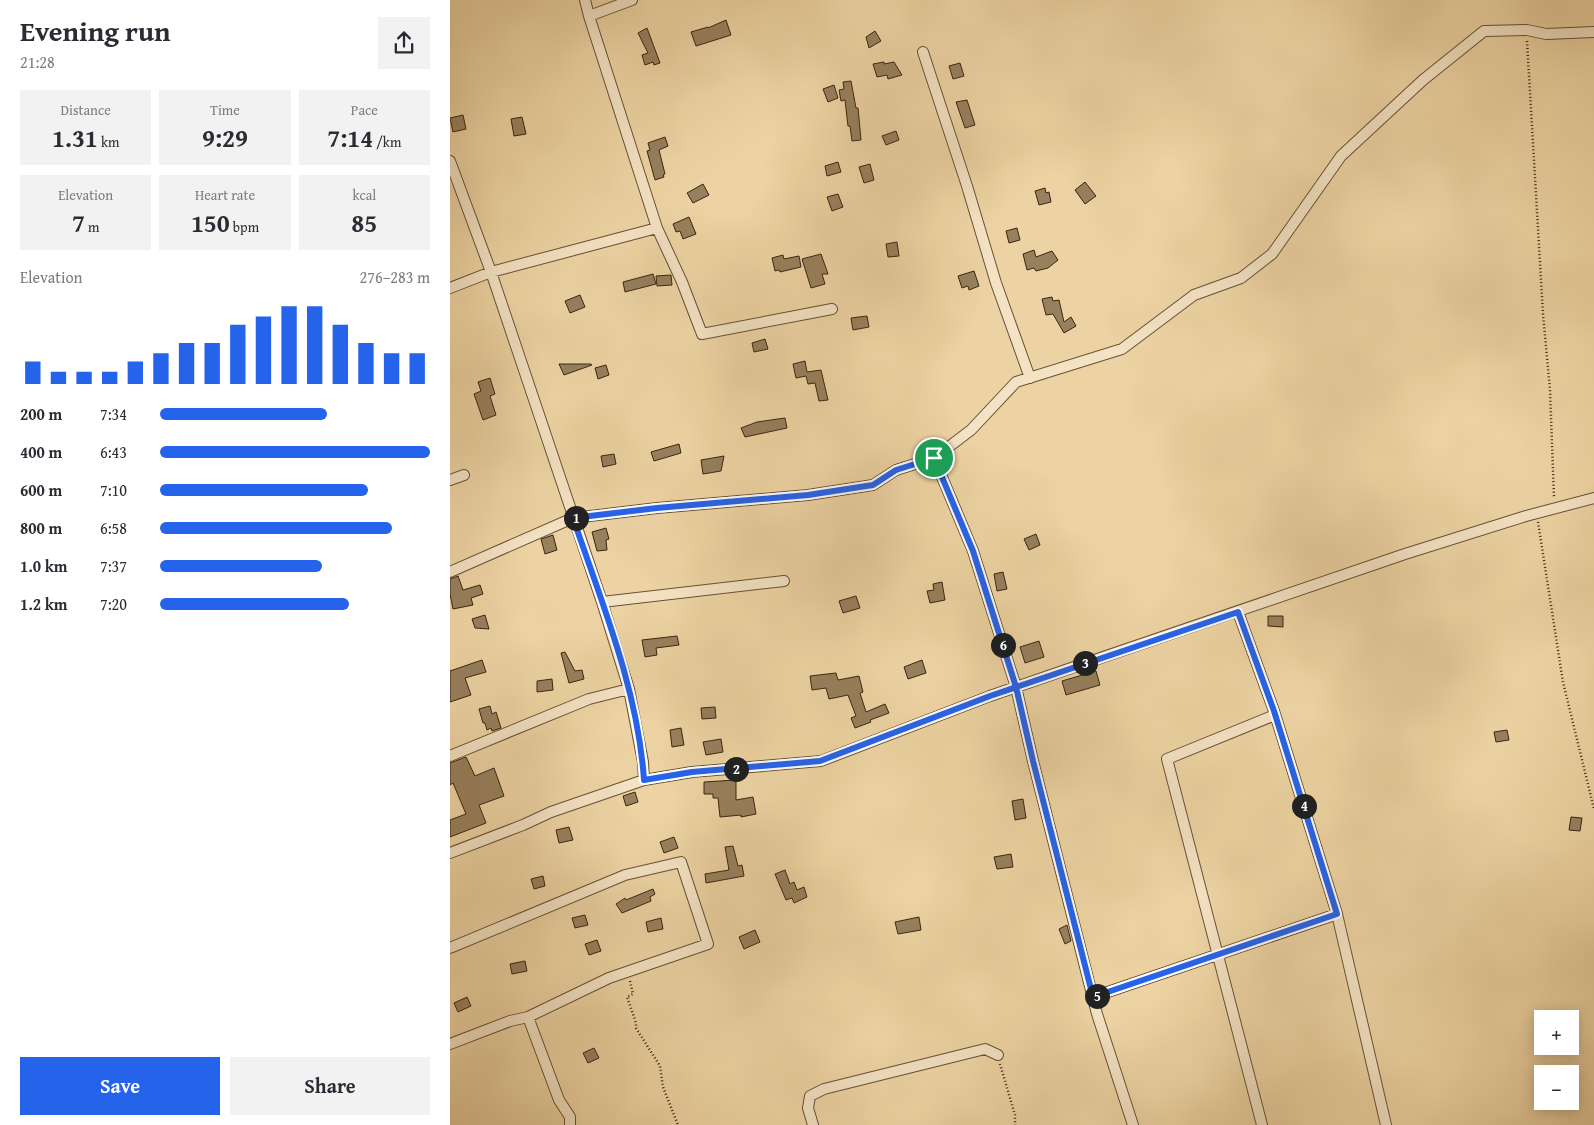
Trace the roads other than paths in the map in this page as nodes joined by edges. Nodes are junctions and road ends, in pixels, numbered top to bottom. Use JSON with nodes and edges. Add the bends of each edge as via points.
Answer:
{"nodes":[{"id":1,"x":586,"y":0,"type":"edge"},
{"id":2,"x":632,"y":0,"type":"edge"},
{"id":3,"x":589,"y":16,"type":"junction"},
{"id":4,"x":1594,"y":32,"type":"edge"},
{"id":5,"x":923,"y":52,"type":"dead end"},
{"id":6,"x":450,"y":161,"type":"edge"},
{"id":7,"x":657,"y":228,"type":"junction"},
{"id":8,"x":491,"y":272,"type":"junction"},
{"id":9,"x":450,"y":288,"type":"edge"},
{"id":10,"x":832,"y":309,"type":"dead end"},
{"id":11,"x":1030,"y":378,"type":"junction"},
{"id":12,"x":934,"y":458,"type":"junction"},
{"id":13,"x":464,"y":475,"type":"dead end"},
{"id":14,"x":450,"y":480,"type":"edge"},
{"id":15,"x":1594,"y":498,"type":"edge"},
{"id":16,"x":573,"y":518,"type":"junction"},
{"id":17,"x":450,"y":572,"type":"edge"},
{"id":18,"x":784,"y":581,"type":"dead end"},
{"id":19,"x":602,"y":602,"type":"junction"},
{"id":20,"x":1238,"y":612,"type":"junction"},
{"id":21,"x":1016,"y":687,"type":"junction"},
{"id":22,"x":629,"y":689,"type":"junction"},
{"id":23,"x":1276,"y":715,"type":"junction"},
{"id":24,"x":450,"y":756,"type":"edge"},
{"id":25,"x":644,"y":780,"type":"junction"},
{"id":26,"x":450,"y":853,"type":"edge"},
{"id":27,"x":1337,"y":914,"type":"junction"},
{"id":28,"x":450,"y":948,"type":"edge"},
{"id":29,"x":1219,"y":954,"type":"junction"},
{"id":30,"x":1093,"y":997,"type":"junction"},
{"id":31,"x":528,"y":1017,"type":"junction"},
{"id":32,"x":450,"y":1044,"type":"edge"},
{"id":33,"x":998,"y":1055,"type":"road end"},
{"id":34,"x":570,"y":1125,"type":"edge"},
{"id":35,"x":813,"y":1125,"type":"edge"},
{"id":36,"x":1133,"y":1125,"type":"edge"},
{"id":37,"x":1262,"y":1125,"type":"edge"},
{"id":38,"x":1386,"y":1125,"type":"edge"}],
"edges":[{"from":1,"to":3,"type":"street"},
{"from":2,"to":3,"type":"street"},
{"from":3,"to":7,"type":"street"},
{"from":4,"to":11,"type":"street","via":[[1484,31],[1423,80],[1342,156],[1272,254],[1241,278],[1194,295],[1122,349]]},
{"from":5,"to":11,"type":"street","via":[[996,283]]},
{"from":6,"to":8,"type":"street"},
{"from":7,"to":8,"type":"street"},
{"from":7,"to":10,"type":"street","via":[[702,334]]},
{"from":8,"to":9,"type":"street"},
{"from":8,"to":16,"type":"street"},
{"from":11,"to":12,"type":"street","via":[[1016,382],[971,430]]},
{"from":12,"to":16,"type":"street","via":[[896,470],[873,485],[808,495]]},
{"from":12,"to":21,"type":"street","via":[[973,551]]},
{"from":13,"to":14,"type":"street"},
{"from":15,"to":20,"type":"street","via":[[1405,554]]},
{"from":16,"to":17,"type":"street"},
{"from":16,"to":19,"type":"street"},
{"from":18,"to":19,"type":"street"},
{"from":19,"to":22,"type":"street"},
{"from":20,"to":21,"type":"street"},
{"from":20,"to":23,"type":"street"},
{"from":21,"to":25,"type":"street","via":[[820,761],[692,772]]},
{"from":21,"to":30,"type":"street"},
{"from":22,"to":24,"type":"street","via":[[589,699]]},
{"from":22,"to":25,"type":"street"},
{"from":23,"to":27,"type":"street"},
{"from":23,"to":29,"type":"street","via":[[1167,759]]},
{"from":25,"to":26,"type":"street","via":[[551,812]]},
{"from":27,"to":29,"type":"street"},
{"from":27,"to":38,"type":"street"},
{"from":28,"to":31,"type":"street","via":[[625,876],[681,862],[708,944],[609,978]]},
{"from":29,"to":30,"type":"street"},
{"from":29,"to":37,"type":"street"},
{"from":30,"to":36,"type":"street"},
{"from":31,"to":32,"type":"street"},
{"from":31,"to":34,"type":"street","via":[[559,1100],[570,1117]]},
{"from":33,"to":35,"type":"street","via":[[985,1049],[824,1089],[810,1096],[808,1108]]}]}
